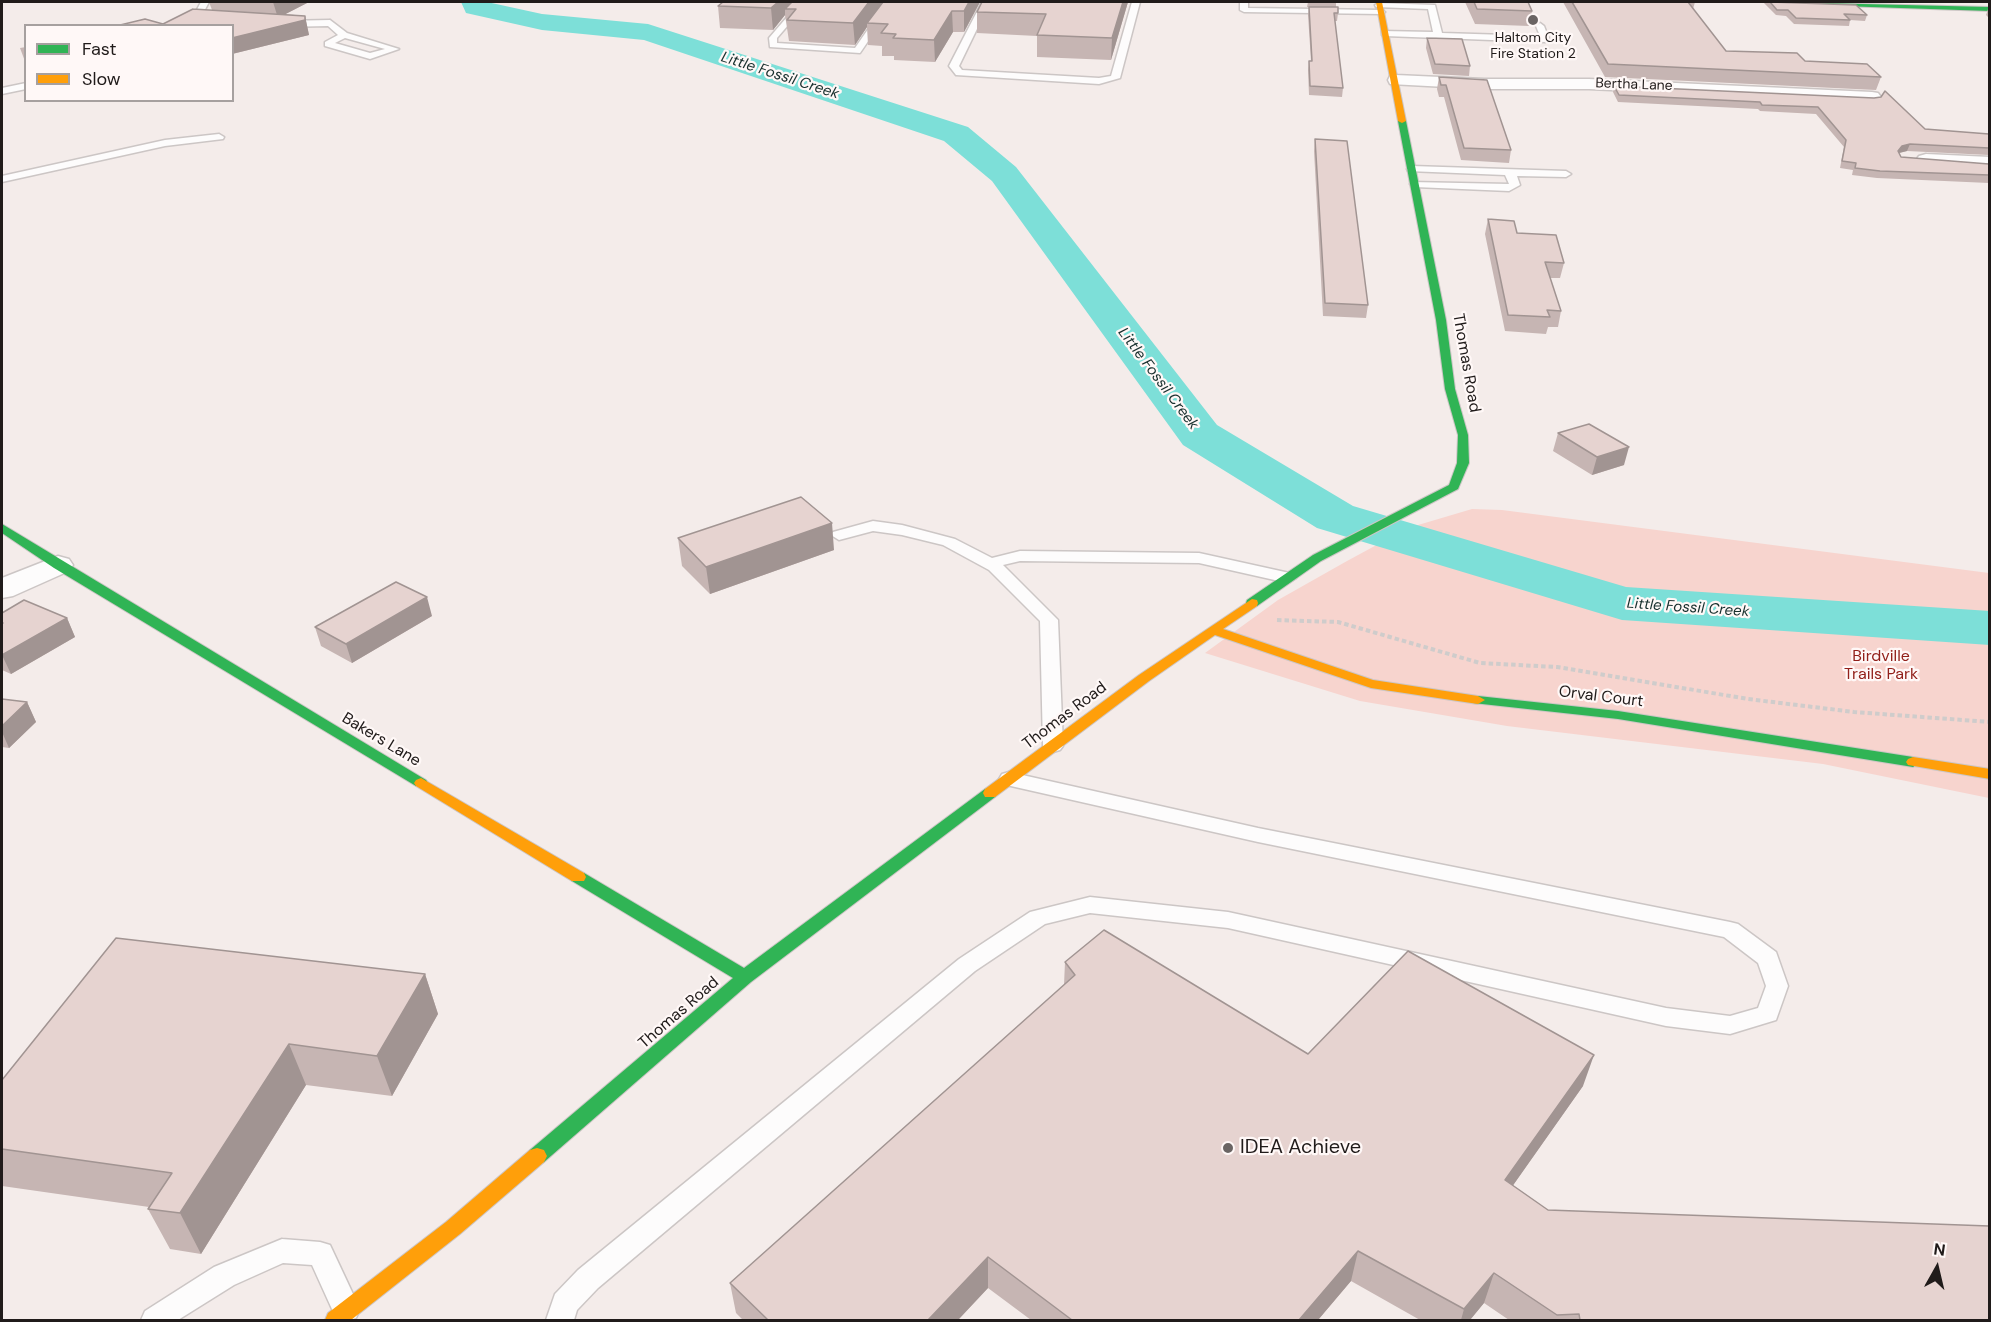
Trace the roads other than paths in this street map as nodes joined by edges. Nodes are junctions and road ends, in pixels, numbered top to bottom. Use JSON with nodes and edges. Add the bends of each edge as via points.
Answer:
{"nodes":[{"id":1,"x":205,"y":2,"type":"edge"},
{"id":2,"x":804,"y":2,"type":"edge"},
{"id":3,"x":891,"y":2,"type":"edge"},
{"id":4,"x":986,"y":2,"type":"edge"},
{"id":5,"x":1136,"y":2,"type":"edge"},
{"id":6,"x":1244,"y":2,"type":"edge"},
{"id":7,"x":1781,"y":2,"type":"edge"},
{"id":8,"x":1380,"y":6,"type":"edge"},
{"id":9,"x":1989,"y":9,"type":"edge"},
{"id":10,"x":224,"y":22,"type":"edge"},
{"id":11,"x":268,"y":24,"type":"edge"},
{"id":12,"x":1540,"y":26,"type":"dead end"},
{"id":13,"x":1386,"y":33,"type":"junction"},
{"id":14,"x":344,"y":35,"type":"junction"},
{"id":15,"x":1438,"y":35,"type":"junction"},
{"id":16,"x":1396,"y":80,"type":"junction"},
{"id":17,"x":24,"y":86,"type":"edge"},
{"id":18,"x":2,"y":91,"type":"edge"},
{"id":19,"x":1872,"y":97,"type":"edge"},
{"id":20,"x":219,"y":137,"type":"dead end"},
{"id":21,"x":1906,"y":159,"type":"edge"},
{"id":22,"x":1989,"y":164,"type":"edge"},
{"id":23,"x":1412,"y":169,"type":"junction"},
{"id":24,"x":1508,"y":172,"type":"junction"},
{"id":25,"x":1566,"y":174,"type":"dead end"},
{"id":26,"x":2,"y":179,"type":"edge"},
{"id":27,"x":1415,"y":184,"type":"junction"},
{"id":28,"x":2,"y":528,"type":"edge"},
{"id":29,"x":839,"y":535,"type":"dead end"},
{"id":30,"x":990,"y":563,"type":"junction"},
{"id":31,"x":58,"y":565,"type":"junction"},
{"id":32,"x":1288,"y":578,"type":"junction"},
{"id":33,"x":2,"y":589,"type":"edge"},
{"id":34,"x":1214,"y":630,"type":"junction"},
{"id":35,"x":1053,"y":746,"type":"junction"},
{"id":36,"x":1989,"y":774,"type":"edge"},
{"id":37,"x":1009,"y":779,"type":"junction"},
{"id":38,"x":745,"y":978,"type":"junction"},
{"id":39,"x":341,"y":1315,"type":"edge"},
{"id":40,"x":155,"y":1320,"type":"edge"},
{"id":41,"x":560,"y":1320,"type":"edge"}],
"edges":[{"from":1,"to":10,"type":"lane","via":[[195,19]]},
{"from":2,"to":3,"type":"lane","via":[[772,38],[773,45],[857,51]]},
{"from":4,"to":5,"type":"lane","via":[[954,66],[959,74],[1099,81],[1115,78]]},
{"from":6,"to":8,"type":"lane","via":[[1244,10]]},
{"from":7,"to":9,"type":"street"},
{"from":8,"to":13,"type":"street","name":"Thomas Road"},
{"from":8,"to":15,"type":"lane","via":[[1432,7]]},
{"from":11,"to":14,"type":"lane","via":[[330,23]]},
{"from":12,"to":15,"type":"lane","via":[[1545,39]]},
{"from":13,"to":15,"type":"lane"},
{"from":13,"to":16,"type":"street","name":"Thomas Road"},
{"from":14,"to":14,"type":"lane","via":[[391,46],[394,49],[369,56],[328,44]]},
{"from":16,"to":19,"type":"street","name":"Bertha Lane","via":[[1601,84]]},
{"from":16,"to":23,"type":"street","name":"Thomas Road"},
{"from":17,"to":18,"type":"lane"},
{"from":20,"to":26,"type":"lane","via":[[165,143]]},
{"from":21,"to":22,"type":"street"},
{"from":23,"to":24,"type":"lane"},
{"from":23,"to":27,"type":"street","name":"Thomas Road"},
{"from":24,"to":25,"type":"lane"},
{"from":24,"to":27,"type":"lane","via":[[1515,185],[1509,188]]},
{"from":27,"to":32,"type":"street","name":"Thomas Road","via":[[1442,320],[1450,389],[1463,435],[1463,463],[1454,487],[1317,558]]},
{"from":28,"to":31,"type":"street","name":"Bakers Lane"},
{"from":29,"to":30,"type":"lane","via":[[873,526],[902,530],[949,542]]},
{"from":30,"to":32,"type":"lane","via":[[1020,556],[1199,558]]},
{"from":30,"to":35,"type":"lane","via":[[1049,620]]},
{"from":31,"to":33,"type":"street"},
{"from":31,"to":38,"type":"street","name":"Bakers Lane"},
{"from":32,"to":34,"type":"street","name":"Thomas Road"},
{"from":34,"to":35,"type":"street","name":"Thomas Road"},
{"from":34,"to":36,"type":"street","name":"Orval Court","via":[[1371,684],[1618,715]]},
{"from":35,"to":37,"type":"street","name":"Thomas Road"},
{"from":37,"to":38,"type":"street","name":"Thomas Road"},
{"from":37,"to":41,"type":"lane","via":[[1258,835],[1730,930],[1768,958],[1777,986],[1768,1014],[1730,1025],[1654,1015],[1228,920],[1090,904],[1038,918],[967,965],[588,1278],[565,1303]]},
{"from":38,"to":39,"type":"street","name":"Thomas Road","via":[[453,1228]]},
{"from":39,"to":40,"type":"lane","via":[[320,1254],[282,1251],[224,1276]]}]}
